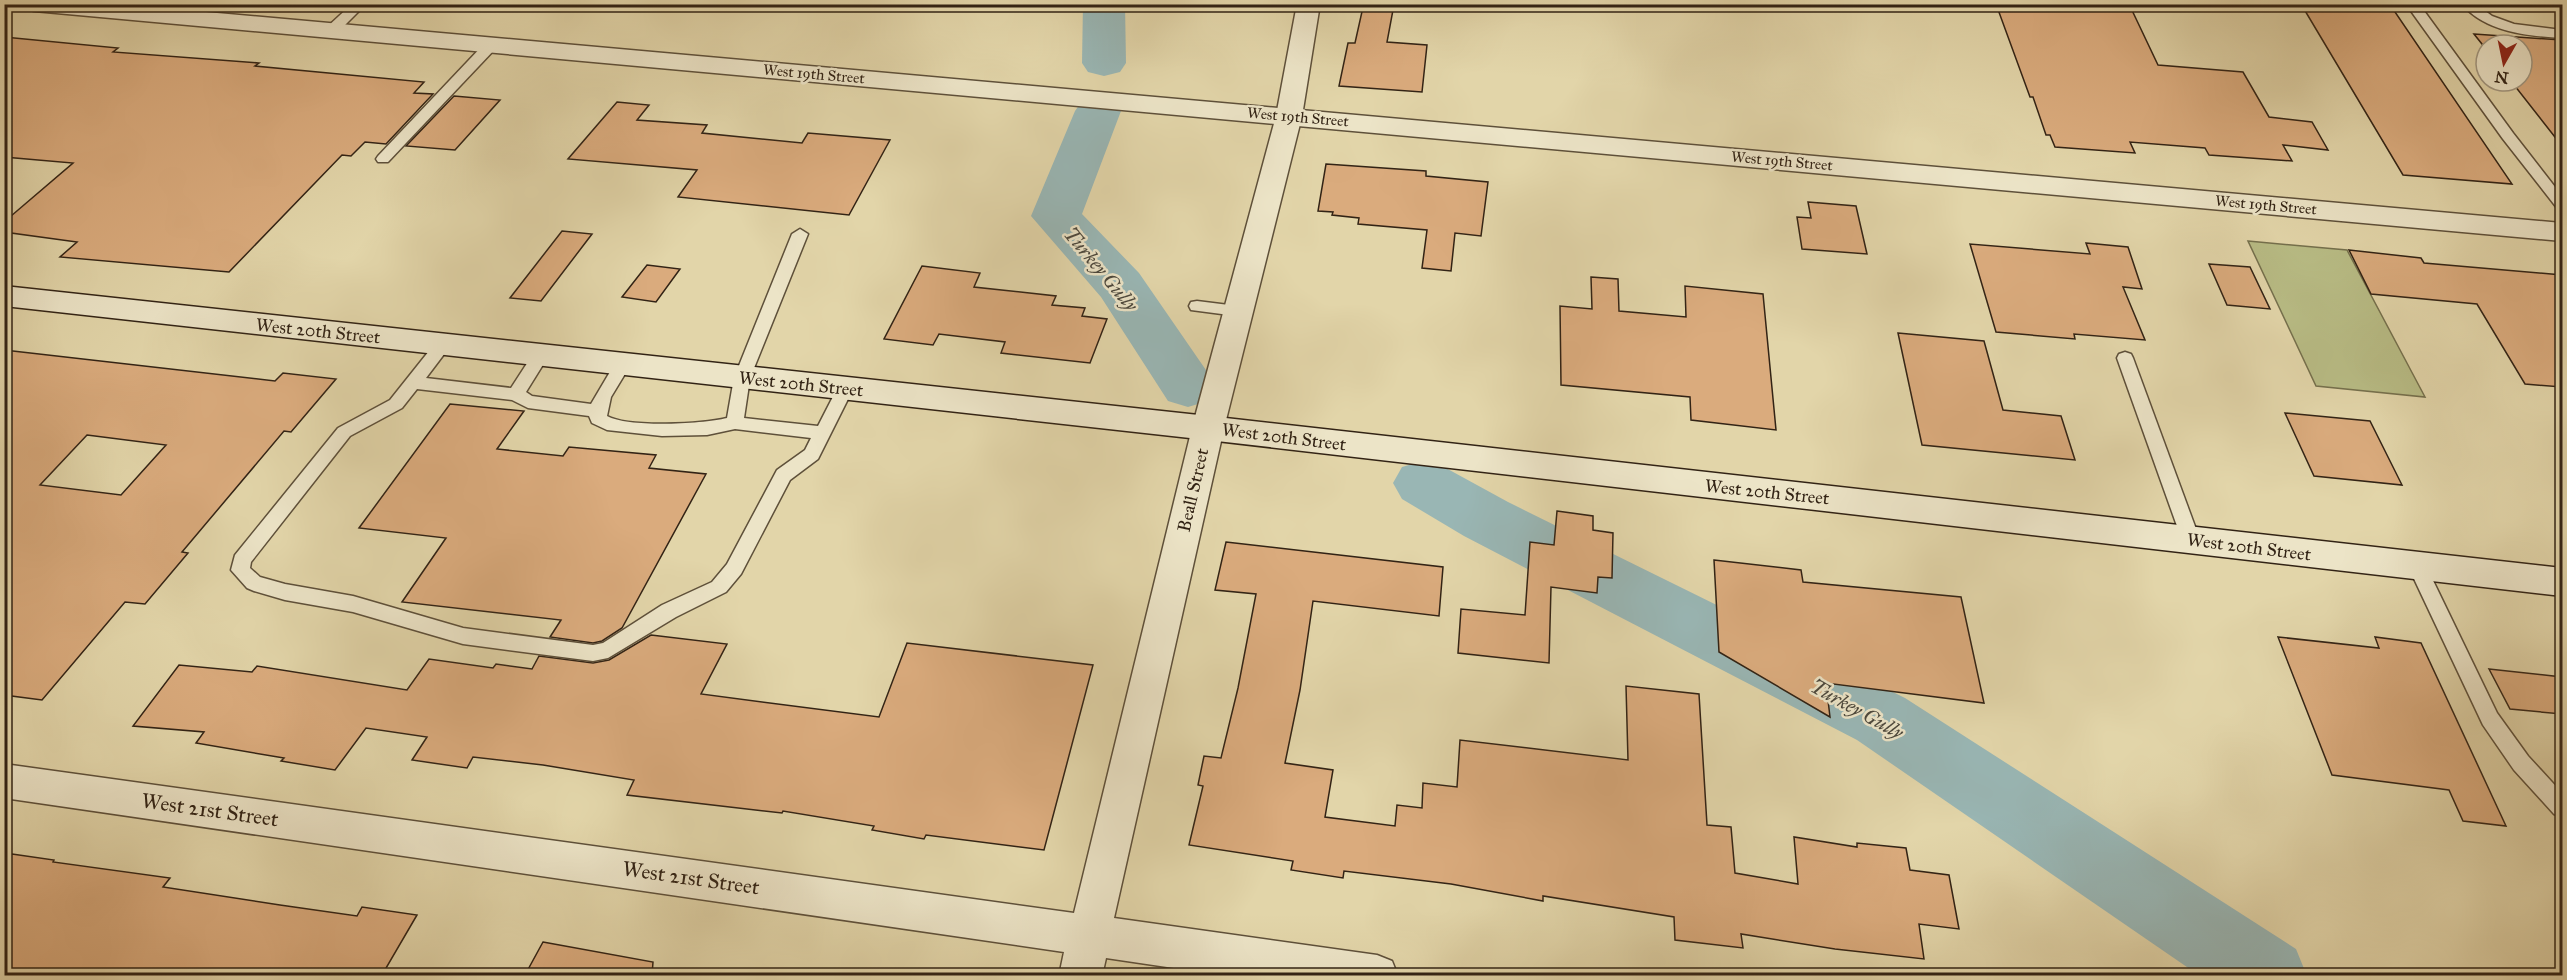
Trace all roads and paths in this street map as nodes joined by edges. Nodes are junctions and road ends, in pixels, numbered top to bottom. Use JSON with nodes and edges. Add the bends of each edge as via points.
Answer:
{"nodes":[{"id":1,"x":34,"y":4,"type":"edge"},
{"id":2,"x":360,"y":4,"type":"edge"},
{"id":3,"x":1309,"y":4,"type":"edge"},
{"id":4,"x":2412,"y":4,"type":"edge"},
{"id":5,"x":2468,"y":4,"type":"edge"},
{"id":6,"x":331,"y":31,"type":"junction"},
{"id":7,"x":2562,"y":34,"type":"edge"},
{"id":8,"x":491,"y":45,"type":"junction"},
{"id":9,"x":1289,"y":116,"type":"junction"},
{"id":10,"x":382,"y":159,"type":"dead end"},
{"id":11,"x":2562,"y":205,"type":"edge"},
{"id":12,"x":2562,"y":232,"type":"edge"},
{"id":13,"x":800,"y":234,"type":"dead end"},
{"id":14,"x":4,"y":296,"type":"edge"},
{"id":15,"x":1197,"y":306,"type":"dead end"},
{"id":16,"x":1237,"y":311,"type":"junction"},
{"id":17,"x":443,"y":345,"type":"junction"},
{"id":18,"x":541,"y":355,"type":"junction"},
{"id":19,"x":2125,"y":358,"type":"dead end"},
{"id":20,"x":623,"y":364,"type":"junction"},
{"id":21,"x":742,"y":378,"type":"junction"},
{"id":22,"x":412,"y":383,"type":"junction"},
{"id":23,"x":845,"y":389,"type":"junction"},
{"id":24,"x":516,"y":394,"type":"junction"},
{"id":25,"x":597,"y":411,"type":"junction"},
{"id":26,"x":735,"y":423,"type":"junction"},
{"id":27,"x":1208,"y":428,"type":"junction"},
{"id":28,"x":823,"y":433,"type":"junction"},
{"id":29,"x":2191,"y":540,"type":"junction"},
{"id":30,"x":2417,"y":566,"type":"junction"},
{"id":31,"x":2562,"y":582,"type":"edge"},
{"id":32,"x":4,"y":781,"type":"edge"},
{"id":33,"x":2562,"y":807,"type":"edge"},
{"id":34,"x":1090,"y":934,"type":"junction"},
{"id":35,"x":1080,"y":975,"type":"edge"},
{"id":36,"x":1377,"y":975,"type":"edge"}],
"edges":[{"from":1,"to":6,"type":"street","name":"West 19th Street"},
{"from":2,"to":6,"type":"lane"},
{"from":3,"to":9,"type":"street","name":"Beall Street"},
{"from":4,"to":11,"type":"lane"},
{"from":5,"to":7,"type":"lane","via":[[2504,25]]},
{"from":6,"to":8,"type":"street","name":"West 19th Street"},
{"from":8,"to":9,"type":"street","name":"West 19th Street","via":[[1042,100]]},
{"from":8,"to":10,"type":"lane"},
{"from":9,"to":12,"type":"street","name":"West 19th Street"},
{"from":9,"to":16,"type":"street","name":"Beall Street"},
{"from":13,"to":21,"type":"lane"},
{"from":14,"to":17,"type":"street","name":"West 20th Street"},
{"from":15,"to":16,"type":"lane"},
{"from":16,"to":27,"type":"street","name":"Beall Street"},
{"from":17,"to":18,"type":"street","name":"West 20th Street"},
{"from":17,"to":22,"type":"lane"},
{"from":18,"to":20,"type":"street","name":"West 20th Street"},
{"from":18,"to":24,"type":"lane"},
{"from":19,"to":29,"type":"lane"},
{"from":20,"to":21,"type":"street","name":"West 20th Street"},
{"from":20,"to":25,"type":"lane"},
{"from":21,"to":23,"type":"street","name":"West 20th Street"},
{"from":21,"to":26,"type":"lane"},
{"from":22,"to":24,"type":"lane"},
{"from":22,"to":28,"type":"lane","via":[[396,404],[344,432],[249,551],[240,570],[254,584],[353,604],[462,636],[593,653],[608,650],[669,611],[718,586],[734,569],[783,476],[812,454]]},
{"from":23,"to":27,"type":"street","name":"West 20th Street"},
{"from":23,"to":28,"type":"lane"},
{"from":24,"to":25,"type":"lane","via":[[528,402]]},
{"from":25,"to":26,"type":"lane","via":[[598,419],[607,424],[662,430],[707,429]]},
{"from":26,"to":28,"type":"lane"},
{"from":27,"to":29,"type":"street","name":"West 20th Street"},
{"from":27,"to":34,"type":"street","name":"Beall Street"},
{"from":29,"to":30,"type":"street","name":"West 20th Street"},
{"from":30,"to":31,"type":"street","name":"West 20th Street"},
{"from":30,"to":33,"type":"lane","via":[[2490,719],[2521,763]]},
{"from":32,"to":34,"type":"street","name":"West 21st Street"},
{"from":34,"to":35,"type":"street","name":"Beall Street"},
{"from":34,"to":36,"type":"street","name":"West 21st Street"}]}
